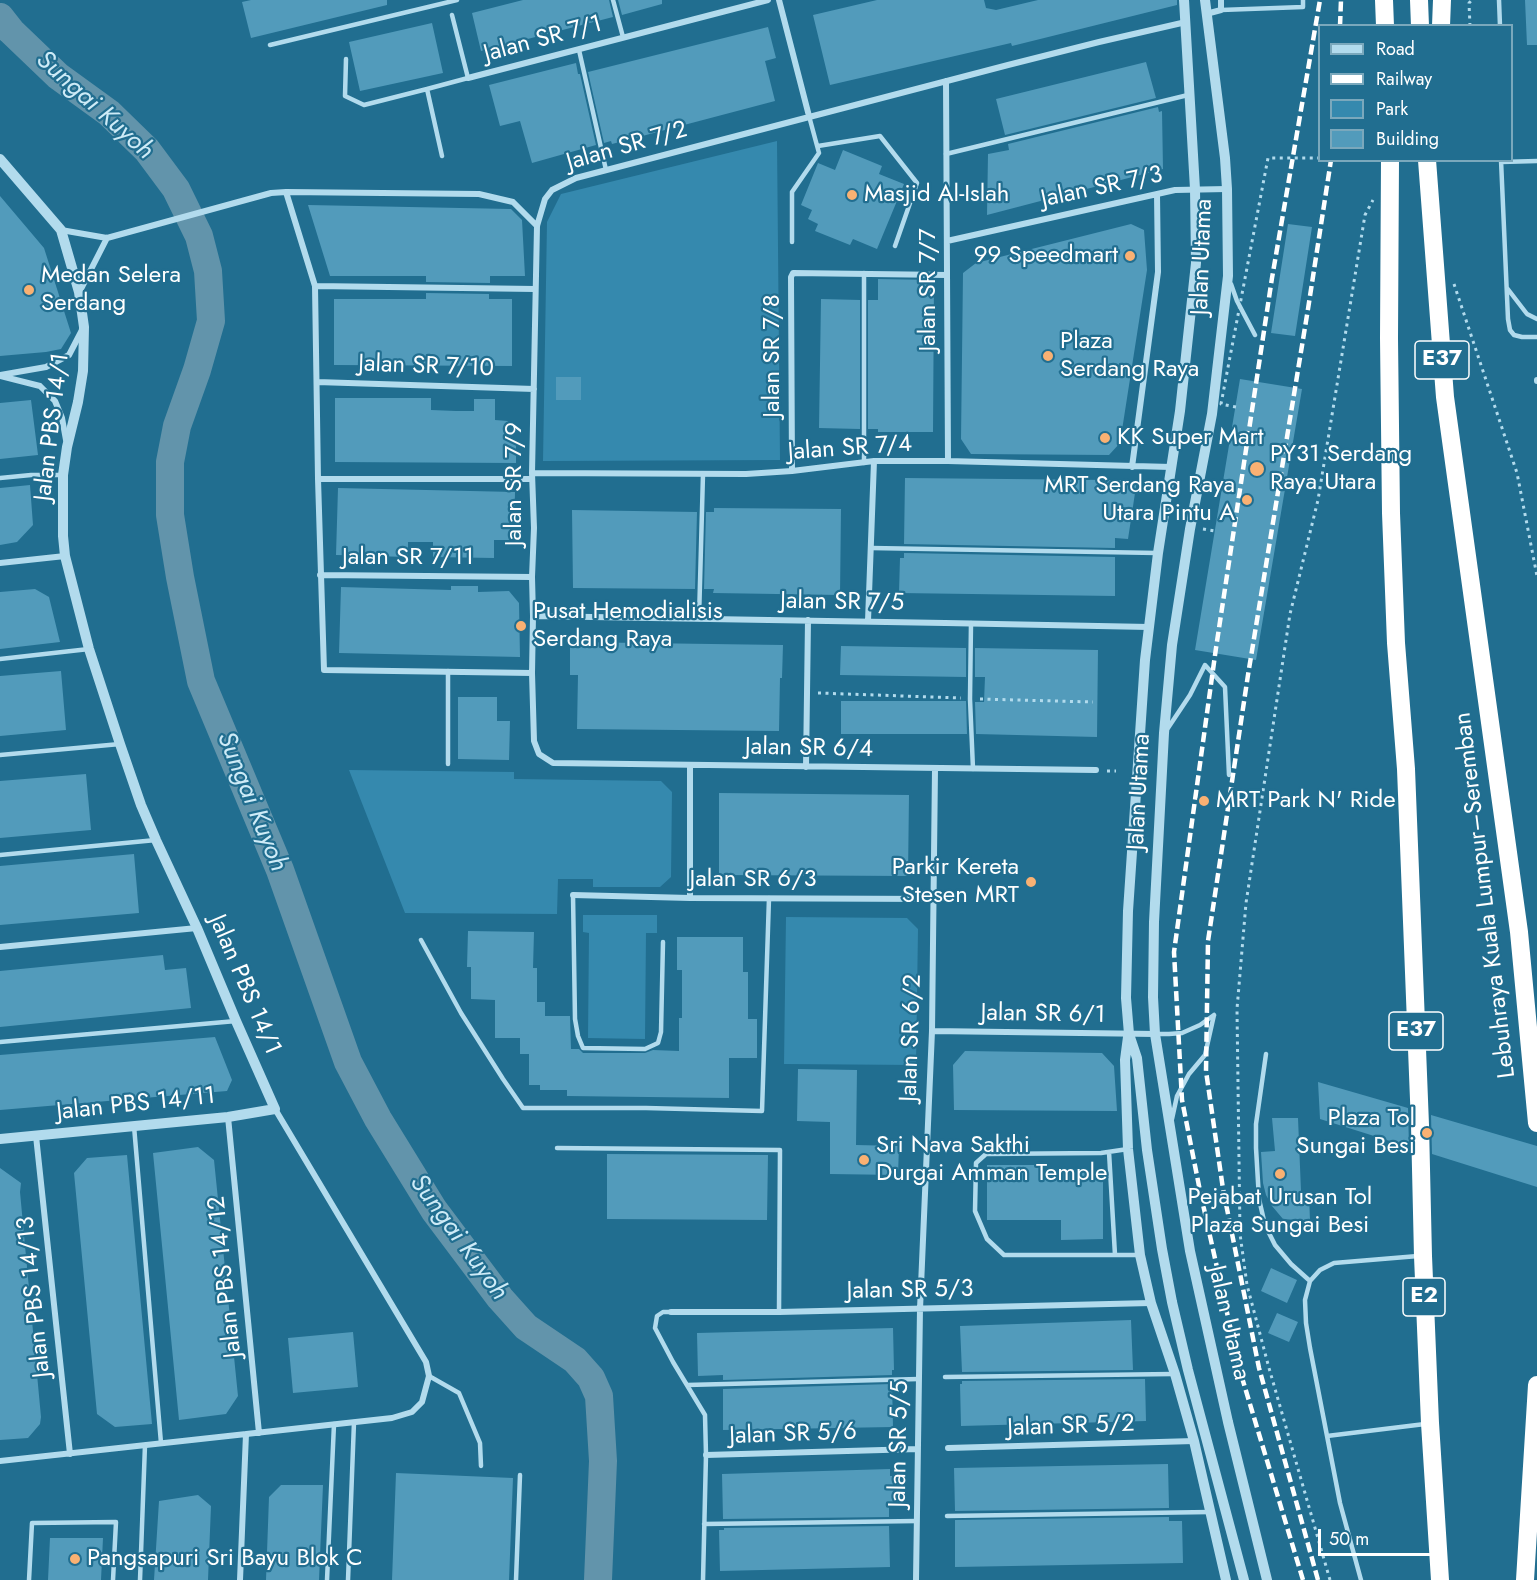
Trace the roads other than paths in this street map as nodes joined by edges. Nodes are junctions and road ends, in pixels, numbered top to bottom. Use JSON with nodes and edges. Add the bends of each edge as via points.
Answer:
{"nodes":[{"id":1,"x":457,"y":0,"type":"edge"},
{"id":2,"x":613,"y":0,"type":"edge"},
{"id":3,"x":768,"y":0,"type":"edge"},
{"id":4,"x":779,"y":0,"type":"edge"},
{"id":5,"x":1184,"y":0,"type":"edge"},
{"id":6,"x":1205,"y":0,"type":"edge"},
{"id":7,"x":1221,"y":0,"type":"edge"},
{"id":8,"x":1303,"y":0,"type":"edge"},
{"id":9,"x":1384,"y":0,"type":"edge"},
{"id":10,"x":1419,"y":0,"type":"edge"},
{"id":11,"x":1442,"y":0,"type":"edge"},
{"id":12,"x":1499,"y":0,"type":"edge"},
{"id":13,"x":449,"y":1,"type":"edge"},
{"id":14,"x":1221,"y":10,"type":"junction"},
{"id":15,"x":1206,"y":14,"type":"junction"},
{"id":16,"x":452,"y":15,"type":"dead end"},
{"id":17,"x":1186,"y":22,"type":"junction"},
{"id":18,"x":1385,"y":24,"type":"edge"},
{"id":19,"x":1420,"y":24,"type":"edge"},
{"id":20,"x":1441,"y":24,"type":"edge"},
{"id":21,"x":1500,"y":24,"type":"edge"},
{"id":22,"x":623,"y":37,"type":"junction"},
{"id":23,"x":270,"y":45,"type":"dead end"},
{"id":24,"x":579,"y":50,"type":"junction"},
{"id":25,"x":346,"y":59,"type":"dead end"},
{"id":26,"x":468,"y":78,"type":"junction"},
{"id":27,"x":946,"y":81,"type":"junction"},
{"id":28,"x":427,"y":89,"type":"junction"},
{"id":29,"x":1189,"y":94,"type":"junction"},
{"id":30,"x":809,"y":116,"type":"junction"},
{"id":31,"x":818,"y":146,"type":"junction"},
{"id":32,"x":946,"y":154,"type":"junction"},
{"id":33,"x":442,"y":156,"type":"dead end"},
{"id":34,"x":0,"y":159,"type":"edge"},
{"id":35,"x":1513,"y":161,"type":"edge"},
{"id":36,"x":1537,"y":161,"type":"edge"},
{"id":37,"x":1390,"y":162,"type":"edge"},
{"id":38,"x":1427,"y":162,"type":"edge"},
{"id":39,"x":1501,"y":162,"type":"edge"},
{"id":40,"x":606,"y":170,"type":"junction"},
{"id":41,"x":1195,"y":189,"type":"junction"},
{"id":42,"x":1227,"y":189,"type":"junction"},
{"id":43,"x":286,"y":192,"type":"junction"},
{"id":44,"x":1157,"y":194,"type":"junction"},
{"id":45,"x":537,"y":226,"type":"junction"},
{"id":46,"x":61,"y":230,"type":"junction"},
{"id":47,"x":107,"y":238,"type":"junction"},
{"id":48,"x":947,"y":241,"type":"junction"},
{"id":49,"x":792,"y":242,"type":"dead end"},
{"id":50,"x":895,"y":246,"type":"dead end"},
{"id":51,"x":864,"y":273,"type":"junction"},
{"id":52,"x":947,"y":275,"type":"junction"},
{"id":53,"x":1228,"y":276,"type":"junction"},
{"id":54,"x":315,"y":286,"type":"junction"},
{"id":55,"x":1507,"y":288,"type":"junction"},
{"id":56,"x":535,"y":289,"type":"junction"},
{"id":57,"x":80,"y":292,"type":"junction"},
{"id":58,"x":1537,"y":319,"type":"edge"},
{"id":59,"x":84,"y":327,"type":"junction"},
{"id":60,"x":1256,"y":335,"type":"dead end"},
{"id":61,"x":1537,"y":337,"type":"edge"},
{"id":62,"x":0,"y":376,"type":"edge"},
{"id":63,"x":317,"y":382,"type":"junction"},
{"id":64,"x":534,"y":389,"type":"junction"},
{"id":65,"x":67,"y":447,"type":"junction"},
{"id":66,"x":874,"y":461,"type":"junction"},
{"id":67,"x":948,"y":461,"type":"junction"},
{"id":68,"x":864,"y":463,"type":"junction"},
{"id":69,"x":1132,"y":467,"type":"junction"},
{"id":70,"x":1172,"y":467,"type":"junction"},
{"id":71,"x":792,"y":471,"type":"junction"},
{"id":72,"x":703,"y":474,"type":"junction"},
{"id":73,"x":63,"y":475,"type":"junction"},
{"id":74,"x":532,"y":476,"type":"junction"},
{"id":75,"x":0,"y":478,"type":"edge"},
{"id":76,"x":318,"y":479,"type":"junction"},
{"id":77,"x":871,"y":548,"type":"junction"},
{"id":78,"x":1158,"y":554,"type":"junction"},
{"id":79,"x":65,"y":556,"type":"junction"},
{"id":80,"x":0,"y":563,"type":"edge"},
{"id":81,"x":320,"y":575,"type":"junction"},
{"id":82,"x":532,"y":577,"type":"junction"},
{"id":83,"x":533,"y":616,"type":"junction"},
{"id":84,"x":699,"y":619,"type":"junction"},
{"id":85,"x":808,"y":620,"type":"junction"},
{"id":86,"x":868,"y":621,"type":"junction"},
{"id":87,"x":971,"y":623,"type":"junction"},
{"id":88,"x":1149,"y":627,"type":"junction"},
{"id":89,"x":89,"y":649,"type":"junction"},
{"id":90,"x":0,"y":659,"type":"edge"},
{"id":91,"x":448,"y":671,"type":"junction"},
{"id":92,"x":532,"y":673,"type":"junction"},
{"id":93,"x":1164,"y":733,"type":"junction"},
{"id":94,"x":534,"y":741,"type":"joint"},
{"id":95,"x":120,"y":744,"type":"junction"},
{"id":96,"x":0,"y":755,"type":"edge"},
{"id":97,"x":448,"y":764,"type":"dead end"},
{"id":98,"x":690,"y":766,"type":"junction"},
{"id":99,"x":807,"y":767,"type":"junction"},
{"id":100,"x":935,"y":769,"type":"junction"},
{"id":101,"x":973,"y":769,"type":"junction"},
{"id":102,"x":1096,"y":770,"type":"dead end"},
{"id":103,"x":1229,"y":775,"type":"dead end"},
{"id":104,"x":156,"y":840,"type":"junction"},
{"id":105,"x":0,"y":855,"type":"edge"},
{"id":106,"x":573,"y":895,"type":"joint"},
{"id":107,"x":690,"y":898,"type":"junction"},
{"id":108,"x":769,"y":898,"type":"junction"},
{"id":109,"x":933,"y":900,"type":"junction"},
{"id":110,"x":197,"y":928,"type":"junction"},
{"id":111,"x":421,"y":940,"type":"dead end"},
{"id":112,"x":663,"y":942,"type":"dead end"},
{"id":113,"x":0,"y":947,"type":"edge"},
{"id":114,"x":236,"y":1021,"type":"junction"},
{"id":115,"x":932,"y":1031,"type":"junction"},
{"id":116,"x":1129,"y":1034,"type":"junction"},
{"id":117,"x":1155,"y":1034,"type":"junction"},
{"id":118,"x":0,"y":1042,"type":"edge"},
{"id":119,"x":1266,"y":1054,"type":"dead end"},
{"id":120,"x":275,"y":1109,"type":"junction"},
{"id":121,"x":228,"y":1117,"type":"junction"},
{"id":122,"x":1537,"y":1123,"type":"edge"},
{"id":123,"x":1420,"y":1125,"type":"joint"},
{"id":124,"x":134,"y":1126,"type":"junction"},
{"id":125,"x":1170,"y":1126,"type":"junction"},
{"id":126,"x":36,"y":1136,"type":"junction"},
{"id":127,"x":0,"y":1139,"type":"edge"},
{"id":128,"x":556,"y":1148,"type":"dead end"},
{"id":129,"x":1128,"y":1149,"type":"junction"},
{"id":130,"x":1109,"y":1152,"type":"junction"},
{"id":131,"x":1115,"y":1255,"type":"junction"},
{"id":132,"x":1140,"y":1255,"type":"junction"},
{"id":133,"x":1423,"y":1256,"type":"junction"},
{"id":134,"x":1310,"y":1281,"type":"junction"},
{"id":135,"x":1151,"y":1303,"type":"junction"},
{"id":136,"x":920,"y":1309,"type":"junction"},
{"id":137,"x":671,"y":1312,"type":"joint"},
{"id":138,"x":779,"y":1312,"type":"junction"},
{"id":139,"x":1174,"y":1374,"type":"junction"},
{"id":140,"x":429,"y":1376,"type":"junction"},
{"id":141,"x":945,"y":1377,"type":"dead end"},
{"id":142,"x":919,"y":1379,"type":"junction"},
{"id":143,"x":687,"y":1385,"type":"junction"},
{"id":144,"x":1537,"y":1385,"type":"edge"},
{"id":145,"x":354,"y":1422,"type":"junction"},
{"id":146,"x":334,"y":1424,"type":"junction"},
{"id":147,"x":1430,"y":1424,"type":"junction"},
{"id":148,"x":259,"y":1433,"type":"junction"},
{"id":149,"x":246,"y":1434,"type":"junction"},
{"id":150,"x":1327,"y":1436,"type":"junction"},
{"id":151,"x":1194,"y":1442,"type":"junction"},
{"id":152,"x":161,"y":1443,"type":"junction"},
{"id":153,"x":145,"y":1445,"type":"junction"},
{"id":154,"x":948,"y":1448,"type":"dead end"},
{"id":155,"x":918,"y":1449,"type":"junction"},
{"id":156,"x":70,"y":1454,"type":"junction"},
{"id":157,"x":706,"y":1455,"type":"junction"},
{"id":158,"x":0,"y":1461,"type":"edge"},
{"id":159,"x":481,"y":1466,"type":"dead end"},
{"id":160,"x":520,"y":1475,"type":"dead end"},
{"id":161,"x":1534,"y":1477,"type":"edge"},
{"id":162,"x":1210,"y":1512,"type":"junction"},
{"id":163,"x":947,"y":1516,"type":"dead end"},
{"id":164,"x":917,"y":1521,"type":"junction"},
{"id":165,"x":704,"y":1524,"type":"junction"},
{"id":166,"x":29,"y":1580,"type":"edge"},
{"id":167,"x":113,"y":1580,"type":"edge"},
{"id":168,"x":140,"y":1580,"type":"edge"},
{"id":169,"x":240,"y":1580,"type":"edge"},
{"id":170,"x":327,"y":1580,"type":"edge"},
{"id":171,"x":348,"y":1580,"type":"edge"},
{"id":172,"x":516,"y":1580,"type":"edge"},
{"id":173,"x":703,"y":1580,"type":"edge"},
{"id":174,"x":916,"y":1580,"type":"edge"},
{"id":175,"x":1226,"y":1580,"type":"edge"},
{"id":176,"x":1244,"y":1580,"type":"edge"},
{"id":177,"x":1267,"y":1580,"type":"edge"},
{"id":178,"x":1361,"y":1580,"type":"edge"},
{"id":179,"x":1440,"y":1580,"type":"edge"},
{"id":180,"x":1525,"y":1580,"type":"edge"}],
"edges":[{"from":1,"to":13,"type":"lane"},
{"from":2,"to":22,"type":"lane"},
{"from":3,"to":22,"type":"street","name":"Jalan SR 7/1"},
{"from":4,"to":30,"type":"street"},
{"from":5,"to":17,"type":"street","name":"Jalan Utama"},
{"from":6,"to":15,"type":"street","name":"Jalan Utama"},
{"from":7,"to":14,"type":"street"},
{"from":8,"to":14,"type":"lane","via":[[1303,7]]},
{"from":9,"to":18,"type":"highway"},
{"from":10,"to":19,"type":"highway"},
{"from":11,"to":20,"type":"highway"},
{"from":12,"to":21,"type":"lane"},
{"from":13,"to":23,"type":"lane"},
{"from":14,"to":15,"type":"street"},
{"from":15,"to":42,"type":"street","name":"Jalan Utama"},
{"from":16,"to":26,"type":"lane"},
{"from":17,"to":27,"type":"street","name":"Jalan SR 7/2"},
{"from":17,"to":29,"type":"street","name":"Jalan Utama"},
{"from":22,"to":24,"type":"street","name":"Jalan SR 7/1"},
{"from":24,"to":26,"type":"street","name":"Jalan SR 7/1"},
{"from":24,"to":40,"type":"lane"},
{"from":25,"to":28,"type":"lane","via":[[345,96],[363,105]]},
{"from":26,"to":28,"type":"lane"},
{"from":27,"to":30,"type":"street","name":"Jalan SR 7/2"},
{"from":27,"to":32,"type":"street","name":"Jalan SR 7/7"},
{"from":28,"to":33,"type":"lane"},
{"from":29,"to":32,"type":"lane"},
{"from":29,"to":41,"type":"street","name":"Jalan Utama"},
{"from":30,"to":31,"type":"lane"},
{"from":30,"to":40,"type":"street","name":"Jalan SR 7/2"},
{"from":31,"to":49,"type":"lane","via":[[819,153],[792,192]]},
{"from":31,"to":50,"type":"lane","via":[[880,136],[917,183]]},
{"from":32,"to":48,"type":"street","name":"Jalan SR 7/7"},
{"from":34,"to":46,"type":"street","name":"Jalan PBS 14/1"},
{"from":35,"to":36,"type":"lane"},
{"from":37,"to":123,"type":"highway","number":"E37","via":[[1395,643],[1406,769]]},
{"from":38,"to":122,"type":"highway","name":"Lebuhraya Kuala Lumpur–Seremban","number":"E37","via":[[1445,397],[1519,932]]},
{"from":39,"to":55,"type":"lane"},
{"from":40,"to":45,"type":"street","name":"Jalan SR 7/2","via":[[552,190]]},
{"from":41,"to":42,"type":"street","name":"Jalan SR 7/3"},
{"from":41,"to":44,"type":"street","name":"Jalan SR 7/3"},
{"from":41,"to":70,"type":"street","name":"Jalan Utama","via":[[1194,292]]},
{"from":42,"to":53,"type":"street","name":"Jalan Utama"},
{"from":43,"to":45,"type":"street","via":[[479,194],[513,202]]},
{"from":43,"to":47,"type":"street"},
{"from":43,"to":54,"type":"street"},
{"from":44,"to":48,"type":"street","name":"Jalan SR 7/3"},
{"from":44,"to":69,"type":"street","via":[[1158,272]]},
{"from":45,"to":56,"type":"street","name":"Jalan SR 7/9"},
{"from":46,"to":47,"type":"street"},
{"from":46,"to":57,"type":"street","name":"Jalan PBS 14/1"},
{"from":47,"to":57,"type":"street"},
{"from":48,"to":52,"type":"street","name":"Jalan SR 7/7"},
{"from":51,"to":52,"type":"street"},
{"from":51,"to":68,"type":"lane"},
{"from":51,"to":71,"type":"street","name":"Jalan SR 7/8","via":[[795,272],[791,277]]},
{"from":52,"to":67,"type":"street","name":"Jalan SR 7/7"},
{"from":53,"to":60,"type":"lane"},
{"from":53,"to":93,"type":"street","name":"Jalan Utama","via":[[1212,414],[1172,645]]},
{"from":54,"to":56,"type":"street"},
{"from":54,"to":63,"type":"street"},
{"from":55,"to":58,"type":"lane","via":[[1527,314]]},
{"from":55,"to":61,"type":"lane","via":[[1510,330],[1514,335]]},
{"from":56,"to":64,"type":"street","name":"Jalan SR 7/9"},
{"from":57,"to":59,"type":"street","name":"Jalan PBS 14/1"},
{"from":59,"to":62,"type":"street","via":[[69,355],[46,367]]},
{"from":59,"to":65,"type":"street","name":"Jalan PBS 14/1","via":[[83,371]]},
{"from":62,"to":65,"type":"street","via":[[40,386],[55,401]]},
{"from":63,"to":64,"type":"street","name":"Jalan SR 7/10"},
{"from":63,"to":76,"type":"street"},
{"from":64,"to":74,"type":"street","name":"Jalan SR 7/9"},
{"from":65,"to":73,"type":"street","name":"Jalan PBS 14/1"},
{"from":66,"to":67,"type":"street","name":"Jalan SR 7/4"},
{"from":66,"to":68,"type":"street","name":"Jalan SR 7/4"},
{"from":66,"to":77,"type":"street"},
{"from":67,"to":69,"type":"street","name":"Jalan SR 7/4"},
{"from":68,"to":71,"type":"street","name":"Jalan SR 7/4"},
{"from":69,"to":70,"type":"street","name":"Jalan SR 7/4"},
{"from":70,"to":78,"type":"street","name":"Jalan Utama"},
{"from":71,"to":72,"type":"street","name":"Jalan SR 7/4"},
{"from":72,"to":74,"type":"street","name":"Jalan SR 7/4"},
{"from":72,"to":84,"type":"lane"},
{"from":73,"to":75,"type":"lane"},
{"from":73,"to":79,"type":"street","name":"Jalan PBS 14/1"},
{"from":74,"to":76,"type":"street","name":"Jalan SR 7/4"},
{"from":74,"to":82,"type":"street","name":"Jalan SR 7/9"},
{"from":76,"to":81,"type":"street"},
{"from":77,"to":78,"type":"lane"},
{"from":77,"to":86,"type":"street"},
{"from":78,"to":88,"type":"street","name":"Jalan Utama"},
{"from":79,"to":80,"type":"street"},
{"from":79,"to":89,"type":"street","name":"Jalan PBS 14/1"},
{"from":81,"to":82,"type":"street","name":"Jalan SR 7/11"},
{"from":81,"to":91,"type":"street","via":[[324,670]]},
{"from":82,"to":83,"type":"street","name":"Jalan SR 7/9"},
{"from":83,"to":84,"type":"street","name":"Jalan SR 7/5"},
{"from":83,"to":92,"type":"street","name":"Jalan SR 7/9"},
{"from":84,"to":85,"type":"street","name":"Jalan SR 7/5"},
{"from":85,"to":86,"type":"street","name":"Jalan SR 7/5"},
{"from":85,"to":99,"type":"street"},
{"from":86,"to":87,"type":"street","name":"Jalan SR 7/5"},
{"from":87,"to":88,"type":"street","name":"Jalan SR 7/5"},
{"from":87,"to":101,"type":"lane"},
{"from":88,"to":116,"type":"street","name":"Jalan Utama","via":[[1128,910]]},
{"from":89,"to":90,"type":"lane"},
{"from":89,"to":95,"type":"street","name":"Jalan PBS 14/1"},
{"from":91,"to":92,"type":"street"},
{"from":91,"to":97,"type":"lane"},
{"from":92,"to":94,"type":"street","name":"Jalan SR 7/9"},
{"from":93,"to":103,"type":"lane","via":[[1205,664],[1225,687]]},
{"from":93,"to":117,"type":"street","name":"Jalan Utama","via":[[1154,922]]},
{"from":94,"to":98,"type":"street","name":"Jalan SR 6/4","via":[[539,754],[553,764]]},
{"from":95,"to":96,"type":"lane"},
{"from":95,"to":104,"type":"street","name":"Jalan PBS 14/1"},
{"from":98,"to":99,"type":"street","name":"Jalan SR 6/4"},
{"from":98,"to":107,"type":"street"},
{"from":99,"to":100,"type":"street","name":"Jalan SR 6/4"},
{"from":100,"to":101,"type":"street","name":"Jalan SR 6/4"},
{"from":100,"to":109,"type":"street","name":"Jalan SR 6/2"},
{"from":101,"to":102,"type":"street","name":"Jalan SR 6/4"},
{"from":104,"to":105,"type":"lane"},
{"from":104,"to":110,"type":"street","name":"Jalan PBS 14/1"},
{"from":106,"to":107,"type":"street","name":"Jalan SR 6/3"},
{"from":106,"to":112,"type":"lane","via":[[575,1019],[584,1048],[645,1049],[658,1043]]},
{"from":107,"to":108,"type":"street","name":"Jalan SR 6/3"},
{"from":108,"to":109,"type":"street","name":"Jalan SR 6/3"},
{"from":108,"to":111,"type":"lane","via":[[762,1111],[523,1108],[461,1013]]},
{"from":109,"to":115,"type":"street","name":"Jalan SR 6/2"},
{"from":110,"to":113,"type":"street"},
{"from":110,"to":114,"type":"street","name":"Jalan PBS 14/1"},
{"from":114,"to":118,"type":"lane"},
{"from":114,"to":120,"type":"street","name":"Jalan PBS 14/1"},
{"from":115,"to":116,"type":"street","name":"Jalan SR 6/1"},
{"from":115,"to":136,"type":"street","name":"Jalan SR 6/2"},
{"from":116,"to":117,"type":"street","name":"Jalan SR 6/1"},
{"from":116,"to":129,"type":"street","via":[[1125,1060]]},
{"from":116,"to":176,"type":"street","name":"Jalan Utama","via":[[1137,1058],[1172,1302]]},
{"from":117,"to":125,"type":"street","name":"Jalan Utama"},
{"from":117,"to":125,"type":"lane","via":[[1182,1033],[1214,1015],[1204,1055],[1177,1096]]},
{"from":119,"to":134,"type":"lane","via":[[1256,1124],[1259,1199],[1275,1245]]},
{"from":120,"to":121,"type":"street","name":"Jalan PBS 14/11"},
{"from":120,"to":140,"type":"street","name":"Jalan PBS 14/1","via":[[426,1362]]},
{"from":121,"to":124,"type":"street","name":"Jalan PBS 14/11"},
{"from":121,"to":148,"type":"street","name":"Jalan PBS 14/12"},
{"from":123,"to":133,"type":"highway","number":"E2"},
{"from":124,"to":126,"type":"street","name":"Jalan PBS 14/11"},
{"from":124,"to":152,"type":"lane"},
{"from":125,"to":177,"type":"street","name":"Jalan Utama","via":[[1190,1251]]},
{"from":126,"to":127,"type":"street","name":"Jalan PBS 14/11"},
{"from":126,"to":156,"type":"street","name":"Jalan PBS 14/13"},
{"from":128,"to":138,"type":"lane","via":[[780,1150]]},
{"from":129,"to":130,"type":"lane"},
{"from":129,"to":132,"type":"street"},
{"from":130,"to":131,"type":"lane"},
{"from":130,"to":131,"type":"lane","via":[[986,1154],[976,1163],[975,1211],[987,1239],[1004,1255]]},
{"from":131,"to":132,"type":"lane"},
{"from":132,"to":135,"type":"street"},
{"from":133,"to":134,"type":"lane","via":[[1334,1263]]},
{"from":133,"to":147,"type":"highway","number":"E2"},
{"from":134,"to":150,"type":"lane","via":[[1305,1299],[1306,1323]]},
{"from":135,"to":136,"type":"street","name":"Jalan SR 5/3"},
{"from":135,"to":139,"type":"street"},
{"from":136,"to":138,"type":"street","name":"Jalan SR 5/3"},
{"from":136,"to":142,"type":"street","name":"Jalan SR 5/5"},
{"from":137,"to":138,"type":"street","name":"Jalan SR 5/3"},
{"from":137,"to":143,"type":"lane","via":[[657,1317],[655,1328]]},
{"from":139,"to":141,"type":"lane"},
{"from":139,"to":151,"type":"street"},
{"from":140,"to":145,"type":"street","via":[[422,1402],[412,1412]]},
{"from":140,"to":159,"type":"lane","via":[[459,1393],[480,1443]]},
{"from":142,"to":143,"type":"lane"},
{"from":142,"to":155,"type":"street","name":"Jalan SR 5/5"},
{"from":143,"to":157,"type":"lane","via":[[705,1415]]},
{"from":144,"to":161,"type":"highway"},
{"from":145,"to":146,"type":"street"},
{"from":145,"to":171,"type":"lane"},
{"from":146,"to":148,"type":"street"},
{"from":146,"to":170,"type":"lane"},
{"from":147,"to":150,"type":"lane"},
{"from":147,"to":179,"type":"highway","number":"E2"},
{"from":148,"to":149,"type":"street"},
{"from":149,"to":152,"type":"street"},
{"from":149,"to":169,"type":"street"},
{"from":150,"to":178,"type":"lane"},
{"from":151,"to":154,"type":"street","name":"Jalan SR 5/2"},
{"from":151,"to":162,"type":"street"},
{"from":152,"to":153,"type":"street"},
{"from":153,"to":156,"type":"street"},
{"from":153,"to":168,"type":"lane"},
{"from":155,"to":157,"type":"street","name":"Jalan SR 5/6"},
{"from":155,"to":164,"type":"street","name":"Jalan SR 5/5"},
{"from":156,"to":158,"type":"street"},
{"from":157,"to":165,"type":"lane"},
{"from":160,"to":172,"type":"lane"},
{"from":161,"to":180,"type":"highway"},
{"from":162,"to":163,"type":"lane"},
{"from":162,"to":175,"type":"street"},
{"from":164,"to":165,"type":"lane"},
{"from":164,"to":174,"type":"street","name":"Jalan SR 5/5"},
{"from":165,"to":173,"type":"lane"},
{"from":166,"to":167,"type":"lane","via":[[32,1523],[116,1522]]}]}
